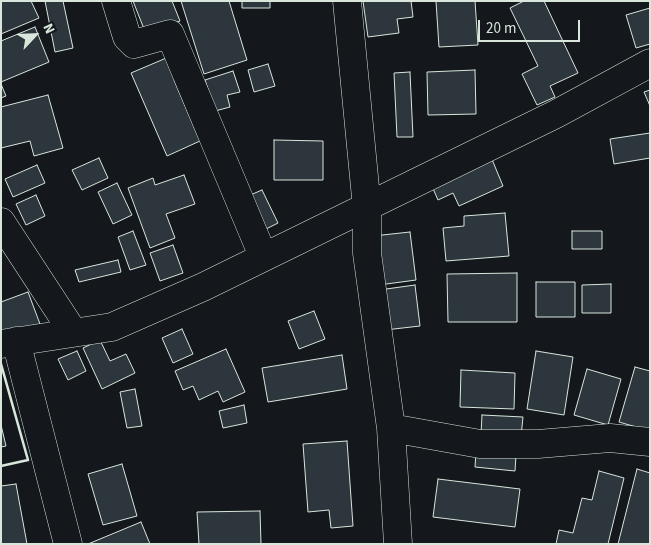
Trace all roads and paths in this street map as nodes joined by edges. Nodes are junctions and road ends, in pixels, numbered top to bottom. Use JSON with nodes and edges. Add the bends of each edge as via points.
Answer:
{"nodes":[{"id":1,"x":116,"y":1,"type":"edge"},
{"id":2,"x":347,"y":1,"type":"edge"},
{"id":3,"x":650,"y":63,"type":"edge"},
{"id":4,"x":367,"y":208,"type":"junction"},
{"id":5,"x":1,"y":222,"type":"edge"},
{"id":6,"x":263,"y":256,"type":"junction"},
{"id":7,"x":73,"y":332,"type":"junction"},
{"id":8,"x":9,"y":342,"type":"edge"},
{"id":9,"x":391,"y":428,"type":"junction"},
{"id":10,"x":650,"y":442,"type":"edge"},
{"id":11,"x":68,"y":544,"type":"edge"},
{"id":12,"x":398,"y":544,"type":"edge"}],
"edges":[{"from":1,"to":6,"type":"street","via":[[127,37],[134,44],[170,34]]},
{"from":2,"to":4,"type":"street"},
{"from":3,"to":4,"type":"street","via":[[556,114]]},
{"from":4,"to":6,"type":"street"},
{"from":4,"to":9,"type":"street","via":[[367,253]]},
{"from":5,"to":7,"type":"street"},
{"from":6,"to":7,"type":"street","via":[[203,287],[112,327]]},
{"from":7,"to":8,"type":"street"},
{"from":8,"to":11,"type":"street"},
{"from":9,"to":10,"type":"street","via":[[480,444],[538,444],[610,438]]},
{"from":9,"to":12,"type":"street"}]}
